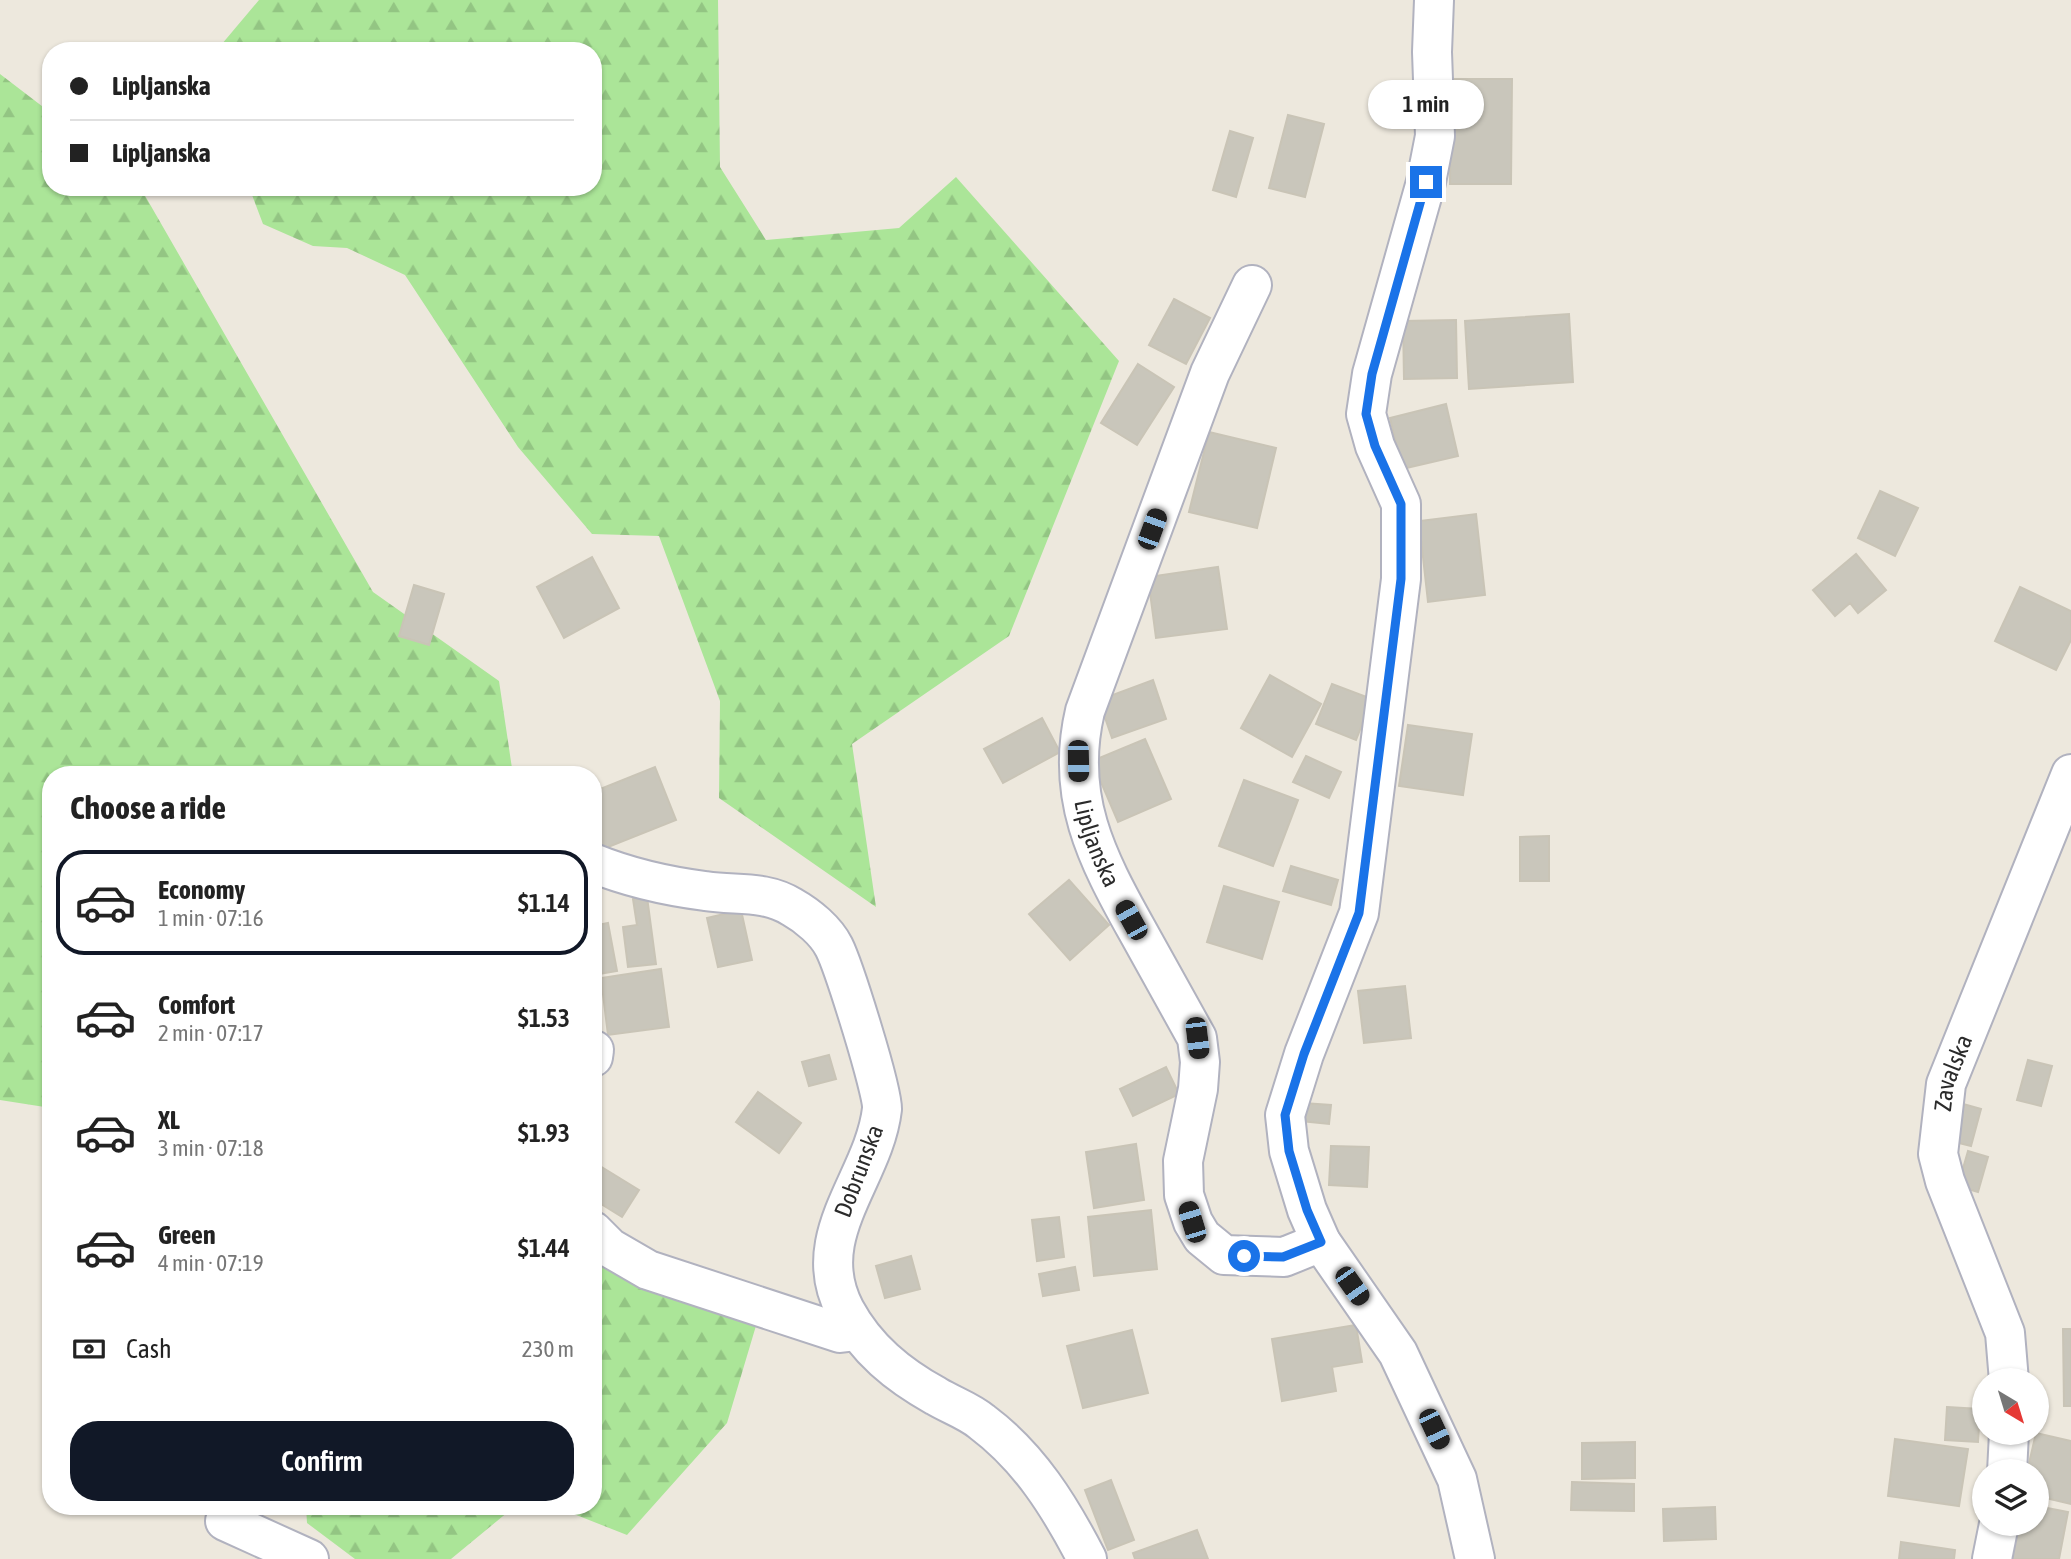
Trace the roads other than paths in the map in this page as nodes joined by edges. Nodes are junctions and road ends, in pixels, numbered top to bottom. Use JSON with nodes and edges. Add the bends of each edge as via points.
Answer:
{"nodes":[{"id":1,"x":1434,"y":0,"type":"edge"},
{"id":2,"x":1252,"y":285,"type":"dead end"},
{"id":3,"x":2071,"y":774,"type":"edge"},
{"id":4,"x":602,"y":867,"type":"edge"},
{"id":5,"x":602,"y":1240,"type":"edge"},
{"id":6,"x":1321,"y":1242,"type":"junction"},
{"id":7,"x":857,"y":1332,"type":"junction"},
{"id":8,"x":2008,"y":1368,"type":"edge"},
{"id":9,"x":226,"y":1521,"type":"dead end"},
{"id":10,"x":1997,"y":1536,"type":"edge"},
{"id":11,"x":309,"y":1559,"type":"edge"},
{"id":12,"x":1087,"y":1559,"type":"edge"},
{"id":13,"x":1475,"y":1559,"type":"edge"},
{"id":14,"x":1993,"y":1559,"type":"edge"}],
"edges":[{"from":1,"to":6,"type":"street","via":[[1435,136],[1372,374],[1366,414],[1401,504],[1401,579],[1359,913],[1285,1115],[1289,1151]]},
{"from":2,"to":6,"type":"street","name":"Lipljanska","via":[[1210,373],[1085,711],[1078,742],[1078,780],[1088,834],[1105,872],[1197,1038],[1198,1089],[1183,1161],[1184,1195],[1192,1222],[1224,1255],[1283,1257]]},
{"from":3,"to":8,"type":"street","name":"Zavalska","via":[[1946,1084],[1941,1117],[1938,1154],[1945,1181],[2005,1333]]},
{"from":4,"to":7,"type":"street","name":"Dobrunska","via":[[630,878],[708,892],[766,894],[817,925],[834,946],[877,1078],[882,1108],[836,1231],[833,1266],[843,1306]]},
{"from":5,"to":7,"type":"street","via":[[648,1270],[840,1333]]},
{"from":6,"to":13,"type":"street","via":[[1398,1353],[1457,1479]]},
{"from":7,"to":12,"type":"street","name":"Dobrunska","via":[[889,1366],[980,1420],[1013,1447],[1036,1474]]},
{"from":9,"to":11,"type":"street"},
{"from":10,"to":14,"type":"street"}]}
